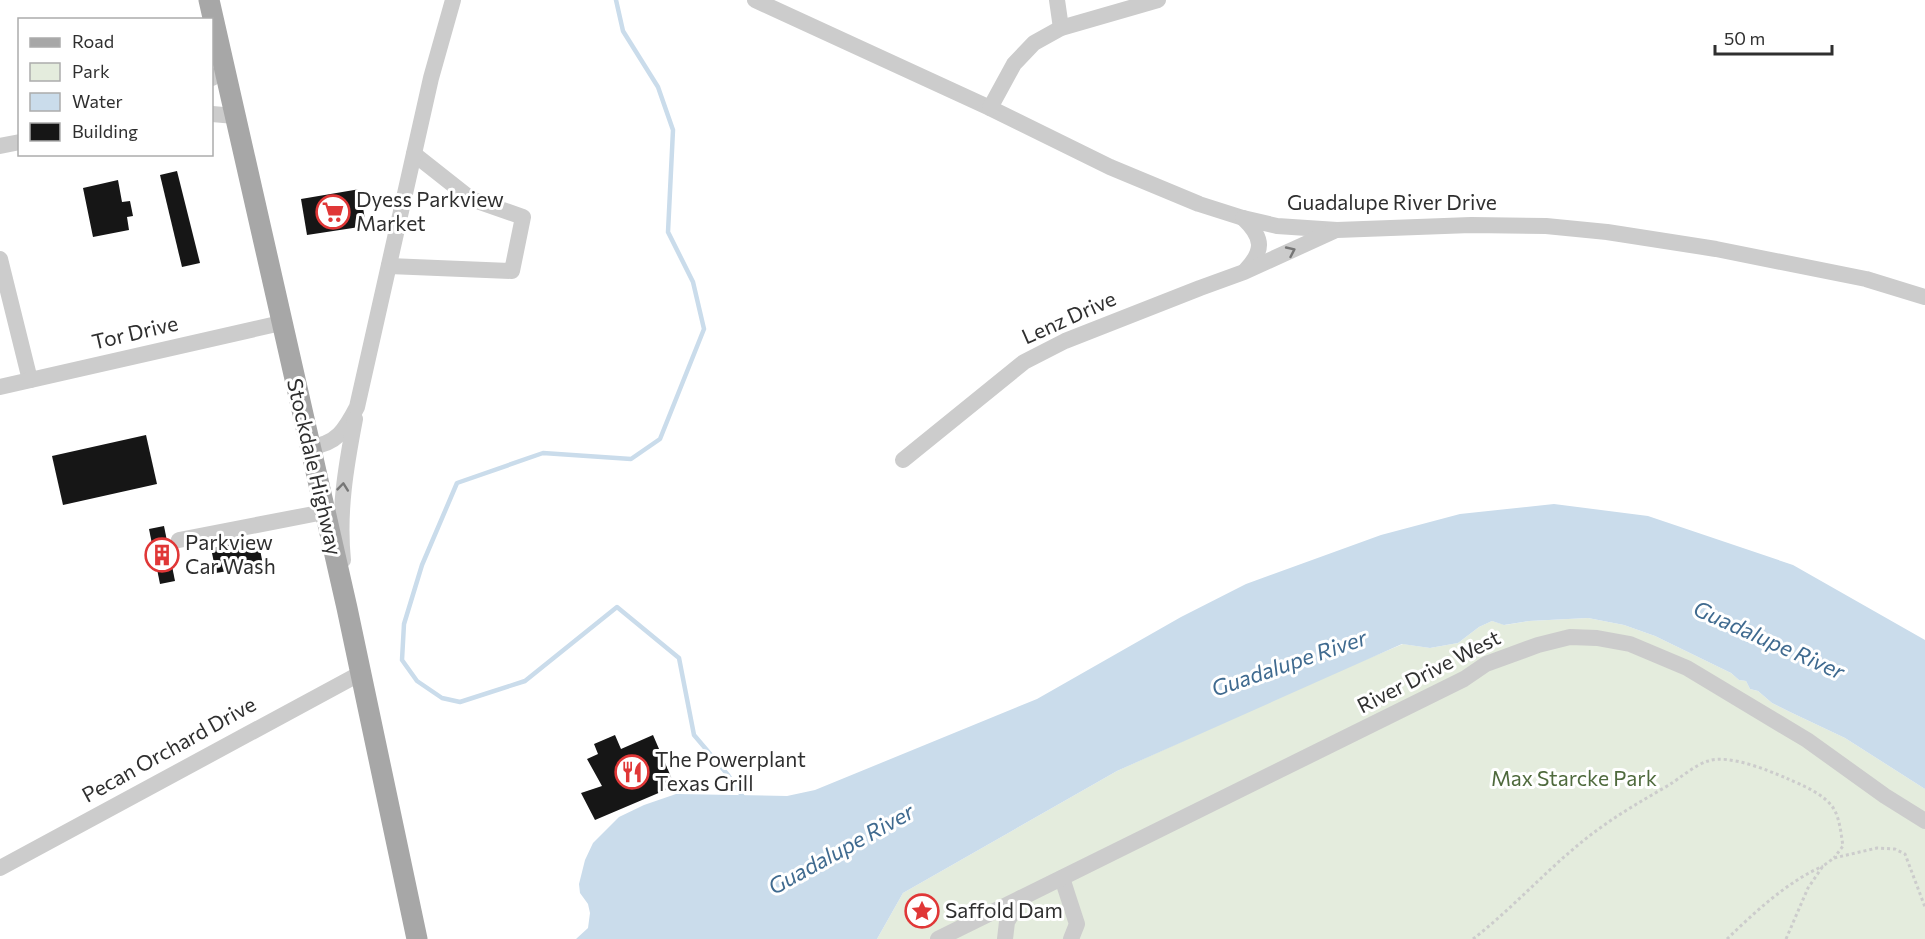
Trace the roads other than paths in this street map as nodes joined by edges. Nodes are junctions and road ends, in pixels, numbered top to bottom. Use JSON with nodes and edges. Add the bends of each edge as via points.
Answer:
{"nodes":[{"id":1,"x":208,"y":0,"type":"edge"},
{"id":2,"x":453,"y":0,"type":"edge"},
{"id":3,"x":755,"y":0,"type":"edge"},
{"id":4,"x":1057,"y":0,"type":"edge"},
{"id":5,"x":1158,"y":0,"type":"edge"},
{"id":6,"x":210,"y":18,"type":"edge"},
{"id":7,"x":1061,"y":28,"type":"junction"},
{"id":8,"x":213,"y":38,"type":"edge"},
{"id":9,"x":218,"y":75,"type":"edge"},
{"id":10,"x":990,"y":108,"type":"junction"},
{"id":11,"x":213,"y":114,"type":"edge"},
{"id":12,"x":236,"y":116,"type":"junction"},
{"id":13,"x":18,"y":142,"type":"edge"},
{"id":14,"x":0,"y":146,"type":"edge"},
{"id":15,"x":414,"y":154,"type":"junction"},
{"id":16,"x":1243,"y":218,"type":"junction"},
{"id":17,"x":1337,"y":230,"type":"junction"},
{"id":18,"x":0,"y":259,"type":"edge"},
{"id":19,"x":389,"y":266,"type":"junction"},
{"id":20,"x":1244,"y":272,"type":"junction"},
{"id":21,"x":1925,"y":297,"type":"edge"},
{"id":22,"x":281,"y":323,"type":"junction"},
{"id":23,"x":30,"y":380,"type":"junction"},
{"id":24,"x":0,"y":387,"type":"edge"},
{"id":25,"x":357,"y":407,"type":"junction"},
{"id":26,"x":310,"y":447,"type":"junction"},
{"id":27,"x":903,"y":460,"type":"dead end"},
{"id":28,"x":324,"y":512,"type":"junction"},
{"id":29,"x":179,"y":540,"type":"dead end"},
{"id":30,"x":347,"y":608,"type":"junction"},
{"id":31,"x":361,"y":673,"type":"junction"},
{"id":32,"x":1925,"y":821,"type":"edge"},
{"id":33,"x":0,"y":868,"type":"edge"},
{"id":34,"x":1062,"y":878,"type":"junction"},
{"id":35,"x":1021,"y":898,"type":"junction"},
{"id":36,"x":416,"y":937,"type":"edge"},
{"id":37,"x":938,"y":939,"type":"edge"},
{"id":38,"x":1005,"y":939,"type":"edge"},
{"id":39,"x":1071,"y":939,"type":"edge"}],
"edges":[{"from":1,"to":6,"type":"main road","name":"Stockdale Highway"},
{"from":2,"to":15,"type":"street"},
{"from":3,"to":10,"type":"street","name":"Guadalupe River Drive"},
{"from":4,"to":7,"type":"street"},
{"from":5,"to":7,"type":"street"},
{"from":7,"to":10,"type":"street","via":[[1034,44],[1014,64]]},
{"from":8,"to":9,"type":"main road","name":"Stockdale Highway"},
{"from":9,"to":12,"type":"main road","name":"Stockdale Highway"},
{"from":10,"to":16,"type":"street","name":"Guadalupe River Drive","via":[[1110,167],[1198,204]]},
{"from":11,"to":12,"type":"street"},
{"from":12,"to":22,"type":"main road","name":"Stockdale Highway"},
{"from":13,"to":14,"type":"street"},
{"from":15,"to":19,"type":"street"},
{"from":15,"to":19,"type":"street","via":[[471,199],[523,217],[512,271]]},
{"from":16,"to":17,"type":"street","name":"Guadalupe River Drive","via":[[1277,226]]},
{"from":16,"to":20,"type":"street","via":[[1256,230],[1260,246],[1256,260]]},
{"from":20,"to":17,"type":"street","name":"Lenz Drive","one_way":true},
{"from":17,"to":21,"type":"street","name":"Guadalupe River Drive","via":[[1472,225],[1607,232],[1866,279]]},
{"from":18,"to":23,"type":"street"},
{"from":19,"to":25,"type":"street"},
{"from":20,"to":27,"type":"street","name":"Lenz Drive","via":[[1065,341],[1024,362]]},
{"from":22,"to":23,"type":"street","name":"Tor Drive"},
{"from":22,"to":26,"type":"main road","name":"Stockdale Highway"},
{"from":23,"to":24,"type":"street","name":"Tor Drive"},
{"from":25,"to":26,"type":"street","via":[[338,437]]},
{"from":30,"to":25,"type":"street","one_way":true,"via":[[342,498]]},
{"from":26,"to":28,"type":"main road","name":"Stockdale Highway"},
{"from":28,"to":29,"type":"street"},
{"from":28,"to":30,"type":"main road","name":"Stockdale Highway"},
{"from":30,"to":31,"type":"main road","name":"Stockdale Highway"},
{"from":31,"to":33,"type":"street","name":"Pecan Orchard Drive"},
{"from":31,"to":36,"type":"main road","name":"Stockdale Highway"},
{"from":32,"to":34,"type":"street","name":"River Drive West","via":[[1807,740],[1687,668],[1630,644],[1570,637],[1486,664],[1464,679]]},
{"from":34,"to":35,"type":"street","name":"River Drive West"},
{"from":34,"to":39,"type":"street","via":[[1077,924]]},
{"from":35,"to":37,"type":"street","name":"River Drive West"},
{"from":35,"to":38,"type":"street","via":[[1007,922]]}]}
